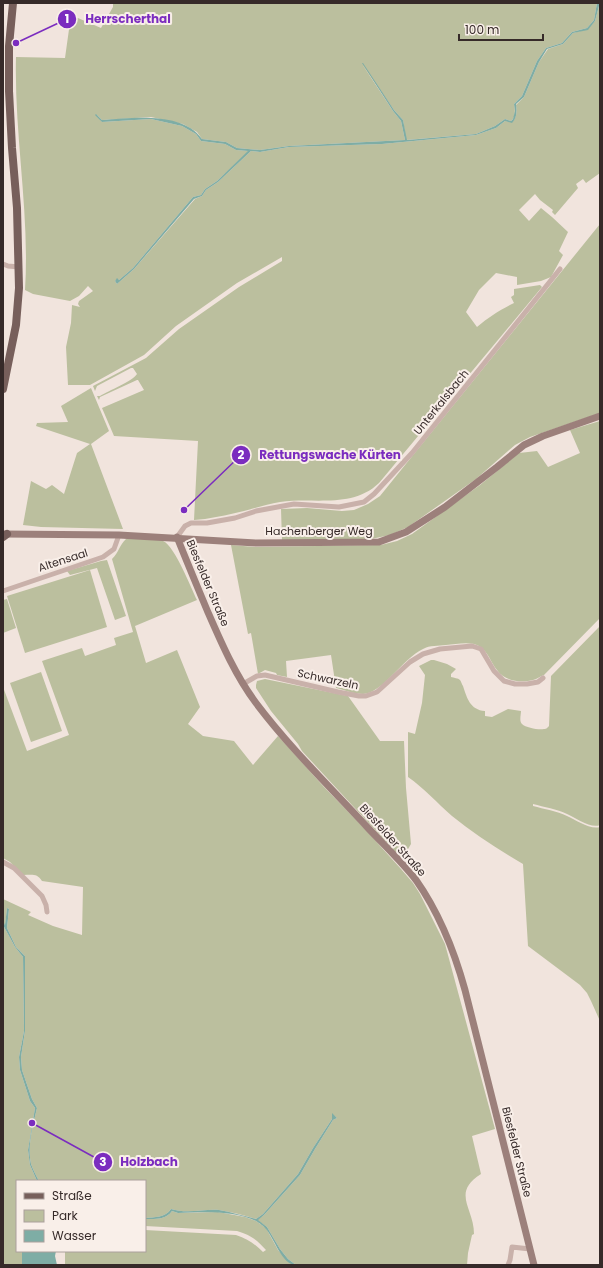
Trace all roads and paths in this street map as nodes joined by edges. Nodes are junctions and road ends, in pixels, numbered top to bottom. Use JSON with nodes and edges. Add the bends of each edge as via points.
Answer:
{"nodes":[{"id":1,"x":13,"y":3,"type":"edge"},
{"id":2,"x":3,"y":264,"type":"edge"},
{"id":3,"x":19,"y":267,"type":"junction"},
{"id":4,"x":560,"y":268,"type":"dead end"},
{"id":5,"x":3,"y":389,"type":"edge"},
{"id":6,"x":600,"y":416,"type":"edge"},
{"id":7,"x":4,"y":535,"type":"edge"},
{"id":8,"x":119,"y":535,"type":"junction"},
{"id":9,"x":177,"y":538,"type":"junction"},
{"id":10,"x":3,"y":591,"type":"edge"},
{"id":11,"x":543,"y":678,"type":"dead end"},
{"id":12,"x":243,"y":684,"type":"junction"},
{"id":13,"x":3,"y":862,"type":"edge"},
{"id":14,"x":46,"y":912,"type":"dead end"},
{"id":15,"x":530,"y":1249,"type":"junction"},
{"id":16,"x":508,"y":1265,"type":"edge"},
{"id":17,"x":534,"y":1265,"type":"edge"}],
"edges":[{"from":1,"to":3,"type":"main road","via":[[8,91]]},
{"from":2,"to":3,"type":"street"},
{"from":3,"to":5,"type":"main road","via":[[16,325]]},
{"from":4,"to":9,"type":"street","name":"Unterkalsbach","via":[[412,453],[364,502],[339,507],[294,504],[214,522],[191,523],[185,526]]},
{"from":6,"to":9,"type":"street","name":"Hachenberger Weg","via":[[524,445],[445,507],[406,532],[386,540],[263,543]]},
{"from":7,"to":8,"type":"street","name":"Hachenberger Weg"},
{"from":8,"to":9,"type":"street","name":"Hachenberger Weg"},
{"from":8,"to":10,"type":"street","name":"Altensaal","via":[[114,549],[103,557]]},
{"from":9,"to":12,"type":"street","name":"Biesfelder Straße","via":[[227,655]]},
{"from":11,"to":12,"type":"street","name":"Schwarzeln","via":[[538,682],[526,684],[504,681],[494,671],[481,649],[472,646],[440,649],[423,654],[410,662],[378,692],[366,696],[265,675],[257,676]]},
{"from":12,"to":15,"type":"street","name":"Biesfelder Straße","via":[[284,737],[416,880],[442,925],[457,961]]},
{"from":13,"to":14,"type":"street","via":[[14,868],[42,896]]},
{"from":15,"to":16,"type":"street","via":[[512,1247]]},
{"from":15,"to":17,"type":"street","name":"Biesfelder Straße"}]}
